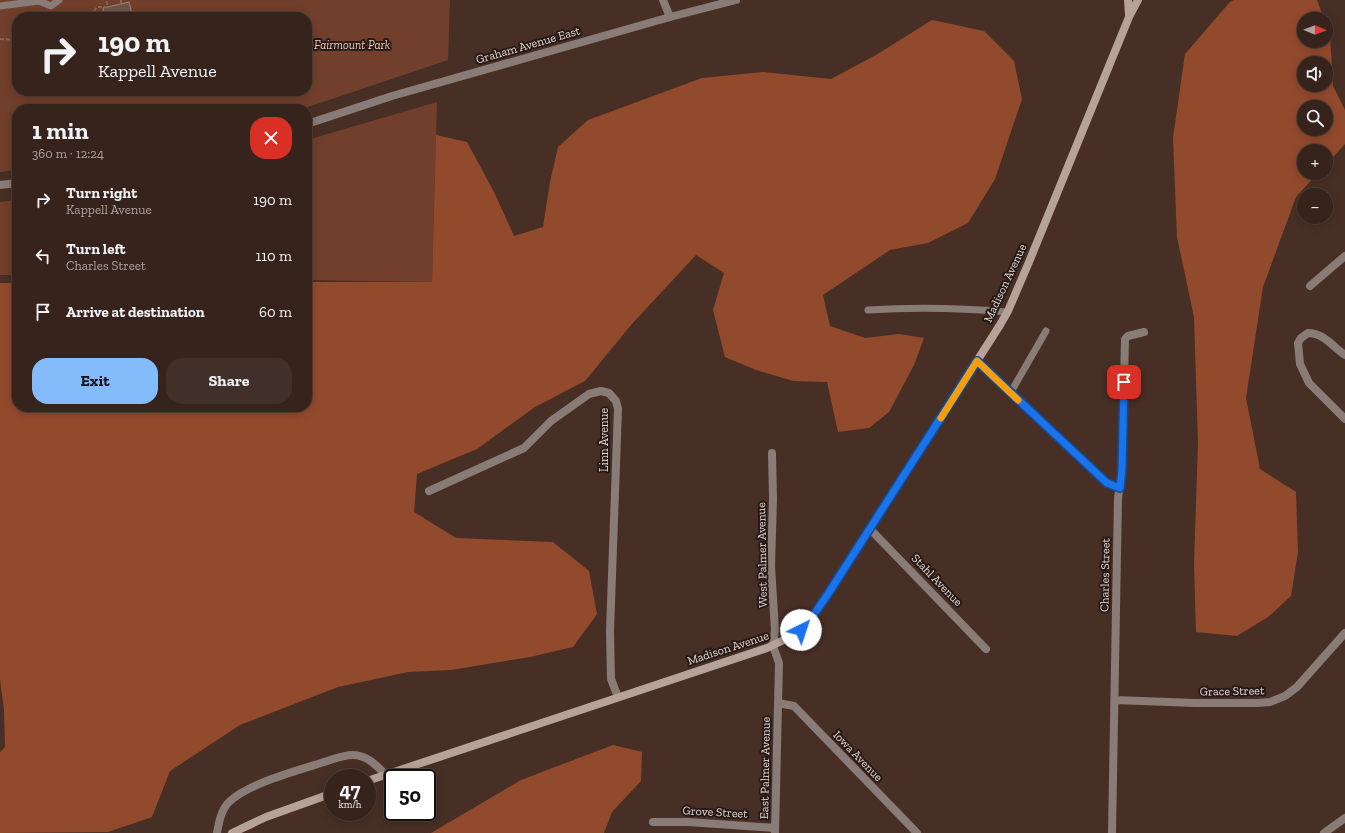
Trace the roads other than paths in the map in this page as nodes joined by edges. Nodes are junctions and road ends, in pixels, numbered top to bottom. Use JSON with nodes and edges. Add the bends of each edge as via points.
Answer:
{"nodes":[{"id":1,"x":59,"y":0,"type":"edge"},
{"id":2,"x":663,"y":0,"type":"edge"},
{"id":3,"x":736,"y":0,"type":"edge"},
{"id":4,"x":1128,"y":0,"type":"edge"},
{"id":5,"x":1138,"y":0,"type":"edge"},
{"id":6,"x":0,"y":6,"type":"edge"},
{"id":7,"x":1130,"y":16,"type":"junction"},
{"id":8,"x":670,"y":17,"type":"junction"},
{"id":9,"x":312,"y":122,"type":"edge"},
{"id":10,"x":12,"y":184,"type":"edge"},
{"id":11,"x":0,"y":185,"type":"edge"},
{"id":12,"x":1345,"y":256,"type":"edge"},
{"id":13,"x":1310,"y":286,"type":"dead end"},
{"id":14,"x":868,"y":310,"type":"dead end"},
{"id":15,"x":1007,"y":312,"type":"junction"},
{"id":16,"x":1046,"y":332,"type":"dead end"},
{"id":17,"x":1144,"y":332,"type":"dead end"},
{"id":18,"x":1345,"y":355,"type":"edge"},
{"id":19,"x":977,"y":361,"type":"junction"},
{"id":20,"x":1011,"y":392,"type":"junction"},
{"id":21,"x":1345,"y":419,"type":"edge"},
{"id":22,"x":772,"y":453,"type":"dead end"},
{"id":23,"x":1120,"y":488,"type":"junction"},
{"id":24,"x":429,"y":490,"type":"dead end"},
{"id":25,"x":870,"y":529,"type":"junction"},
{"id":26,"x":1345,"y":633,"type":"edge"},
{"id":27,"x":773,"y":646,"type":"junction"},
{"id":28,"x":986,"y":649,"type":"dead end"},
{"id":29,"x":618,"y":697,"type":"junction"},
{"id":30,"x":1114,"y":700,"type":"junction"},
{"id":31,"x":778,"y":703,"type":"junction"},
{"id":32,"x":404,"y":769,"type":"edge"},
{"id":33,"x":384,"y":773,"type":"edge"},
{"id":34,"x":324,"y":796,"type":"edge"},
{"id":35,"x":1345,"y":818,"type":"edge"},
{"id":36,"x":653,"y":822,"type":"dead end"},
{"id":37,"x":775,"y":831,"type":"edge"},
{"id":38,"x":217,"y":833,"type":"edge"},
{"id":39,"x":232,"y":833,"type":"edge"},
{"id":40,"x":917,"y":833,"type":"edge"},
{"id":41,"x":1112,"y":833,"type":"edge"},
{"id":42,"x":1324,"y":833,"type":"edge"}],
"edges":[{"from":1,"to":6,"type":"lane","via":[[51,6],[38,1]]},
{"from":2,"to":8,"type":"street"},
{"from":3,"to":8,"type":"street","name":"Graham Avenue East"},
{"from":4,"to":7,"type":"main road"},
{"from":5,"to":7,"type":"main road","name":"Madison Avenue"},
{"from":7,"to":15,"type":"main road","name":"Madison Avenue"},
{"from":8,"to":9,"type":"street","name":"Graham Avenue East","via":[[392,96]]},
{"from":10,"to":11,"type":"street"},
{"from":12,"to":13,"type":"street"},
{"from":14,"to":15,"type":"lane","via":[[905,308]]},
{"from":15,"to":19,"type":"main road","name":"Madison Avenue"},
{"from":16,"to":20,"type":"lane"},
{"from":17,"to":23,"type":"street","name":"Charles Street","via":[[1125,339]]},
{"from":18,"to":21,"type":"street","via":[[1324,337],[1315,333],[1308,332],[1298,343],[1300,364],[1309,383]]},
{"from":19,"to":20,"type":"street"},
{"from":19,"to":25,"type":"main road","name":"Madison Avenue"},
{"from":20,"to":23,"type":"street","via":[[1107,483]]},
{"from":22,"to":27,"type":"street","name":"West Palmer Avenue","via":[[771,566],[775,630]]},
{"from":23,"to":30,"type":"street","name":"Charles Street"},
{"from":24,"to":29,"type":"street","name":"Linn Avenue","via":[[524,448],[551,421],[590,394],[601,391],[613,396],[618,409],[610,631],[611,679]]},
{"from":25,"to":27,"type":"main road","name":"Madison Avenue","via":[[808,623]]},
{"from":25,"to":28,"type":"street","name":"Stahl Avenue"},
{"from":26,"to":30,"type":"street","name":"Grace Street","via":[[1297,687],[1285,696],[1270,702],[1258,704]]},
{"from":27,"to":29,"type":"main road","name":"Madison Avenue"},
{"from":27,"to":31,"type":"street","name":"West Palmer Avenue","via":[[779,663]]},
{"from":29,"to":32,"type":"main road","name":"Madison Avenue"},
{"from":30,"to":41,"type":"street","name":"Charles Street"},
{"from":31,"to":37,"type":"street","name":"East Palmer Avenue"},
{"from":31,"to":40,"type":"street","name":"Iowa Avenue","via":[[794,706]]},
{"from":33,"to":38,"type":"street","via":[[373,762],[354,755],[307,767],[253,787],[229,802],[223,810]]},
{"from":34,"to":39,"type":"main road","via":[[266,817]]},
{"from":35,"to":42,"type":"street"},
{"from":36,"to":37,"type":"street","name":"Grove Street","via":[[688,822]]}]}
